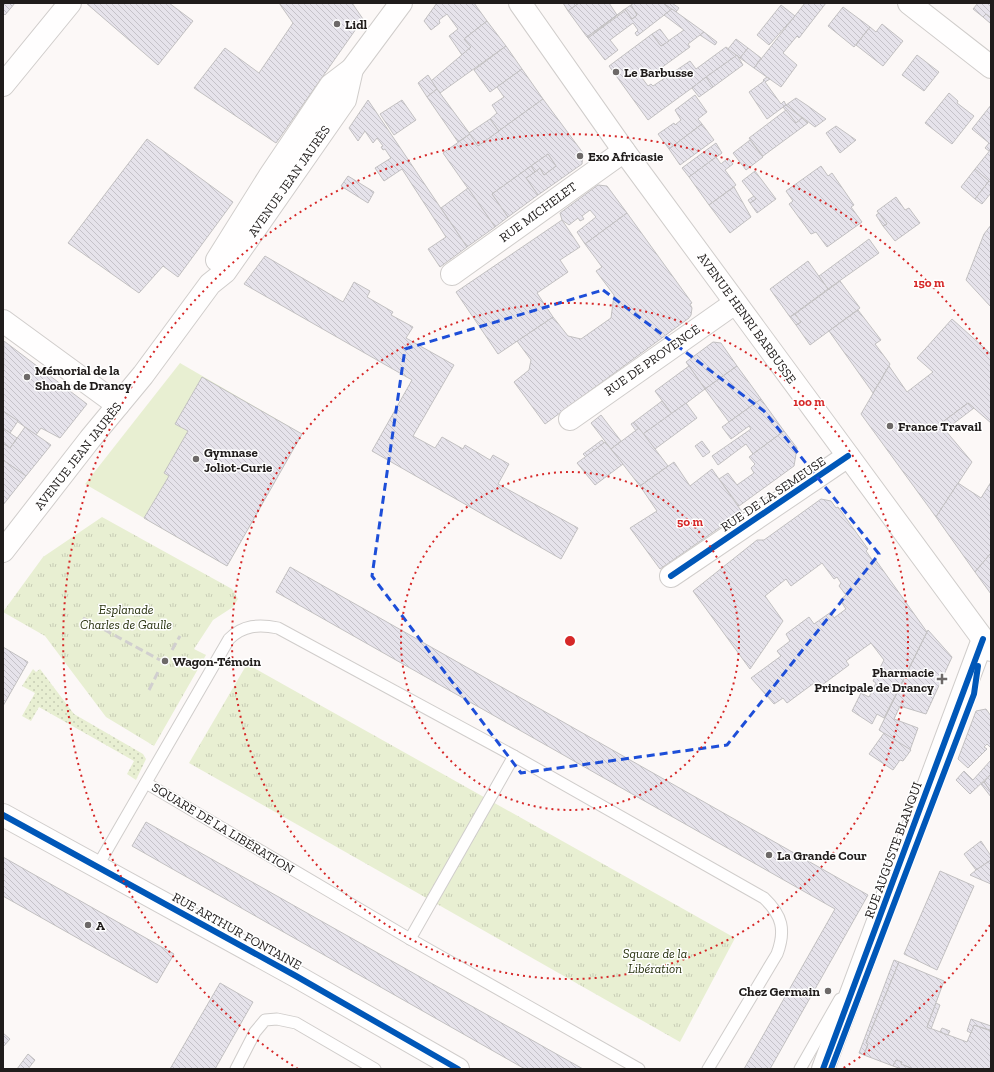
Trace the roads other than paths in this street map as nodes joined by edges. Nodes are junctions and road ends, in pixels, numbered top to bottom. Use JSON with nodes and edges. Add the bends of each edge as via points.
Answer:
{"nodes":[{"id":1,"x":70,"y":3,"type":"edge"},
{"id":2,"x":401,"y":3,"type":"edge"},
{"id":3,"x":520,"y":3,"type":"edge"},
{"id":4,"x":909,"y":3,"type":"edge"},
{"id":5,"x":991,"y":67,"type":"edge"},
{"id":6,"x":3,"y":85,"type":"edge"},
{"id":7,"x":624,"y":150,"type":"junction"},
{"id":8,"x":452,"y":274,"type":"dead end"},
{"id":9,"x":735,"y":303,"type":"junction"},
{"id":10,"x":3,"y":321,"type":"edge"},
{"id":11,"x":118,"y":405,"type":"junction"},
{"id":12,"x":570,"y":419,"type":"dead end"},
{"id":13,"x":848,"y":456,"type":"junction"},
{"id":14,"x":3,"y":551,"type":"edge"},
{"id":15,"x":671,"y":576,"type":"dead end"},
{"id":16,"x":987,"y":645,"type":"edge"},
{"id":17,"x":514,"y":756,"type":"junction"},
{"id":18,"x":146,"y":782,"type":"junction"},
{"id":19,"x":3,"y":815,"type":"edge"},
{"id":20,"x":97,"y":867,"type":"junction"},
{"id":21,"x":410,"y":939,"type":"junction"},
{"id":22,"x":868,"y":950,"type":"junction"},
{"id":23,"x":236,"y":1069,"type":"edge"},
{"id":24,"x":375,"y":1069,"type":"edge"},
{"id":25,"x":458,"y":1069,"type":"edge"},
{"id":26,"x":639,"y":1069,"type":"edge"},
{"id":27,"x":708,"y":1069,"type":"edge"},
{"id":28,"x":800,"y":1069,"type":"edge"},
{"id":29,"x":824,"y":1069,"type":"edge"}],
"edges":[{"from":1,"to":6,"type":"street"},
{"from":2,"to":11,"type":"street","name":"AVENUE JEAN JAURÈS","via":[[352,69],[331,85],[218,259],[210,284]]},
{"from":3,"to":7,"type":"street","name":"AVENUE HENRI BARBUSSE"},
{"from":4,"to":5,"type":"street"},
{"from":7,"to":8,"type":"street","name":"RUE MICHELET"},
{"from":7,"to":9,"type":"street","name":"AVENUE HENRI BARBUSSE"},
{"from":9,"to":12,"type":"street","name":"RUE DE PROVENCE"},
{"from":9,"to":13,"type":"street","name":"AVENUE HENRI BARBUSSE"},
{"from":10,"to":11,"type":"street"},
{"from":11,"to":14,"type":"street","name":"AVENUE JEAN JAURÈS"},
{"from":13,"to":15,"type":"street","name":"RUE DE LA SEMEUSE"},
{"from":13,"to":16,"type":"street","name":"AVENUE HENRI BARBUSSE"},
{"from":16,"to":22,"type":"street","name":"RUE AUGUSTE BLANQUI"},
{"from":17,"to":18,"type":"lane","name":"SQUARE DE LA LIBÉRATION","via":[[278,628],[260,626],[237,631],[229,639]]},
{"from":17,"to":21,"type":"lane"},
{"from":17,"to":27,"type":"lane","name":"SQUARE DE LA LIBÉRATION","via":[[764,898],[774,907],[780,919],[781,943]]},
{"from":18,"to":20,"type":"lane"},
{"from":18,"to":21,"type":"lane","name":"SQUARE DE LA LIBÉRATION"},
{"from":19,"to":20,"type":"street","name":"RUE ARTHUR FONTAINE"},
{"from":20,"to":25,"type":"street","name":"RUE ARTHUR FONTAINE","via":[[296,976]]},
{"from":21,"to":26,"type":"lane","name":"SQUARE DE LA LIBÉRATION"},
{"from":22,"to":28,"type":"lane"},
{"from":22,"to":29,"type":"street","name":"RUE AUGUSTE BLANQUI"},
{"from":23,"to":24,"type":"lane","via":[[264,1020],[277,1019],[296,1023]]}]}
